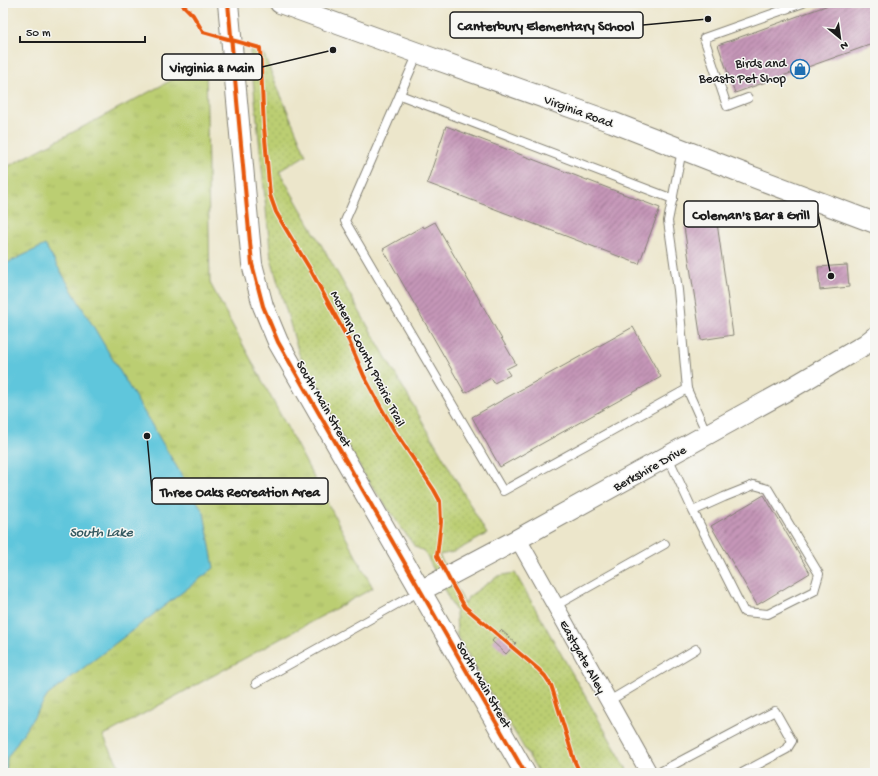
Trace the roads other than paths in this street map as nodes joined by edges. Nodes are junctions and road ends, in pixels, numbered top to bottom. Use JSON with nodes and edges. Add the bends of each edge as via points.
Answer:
{"nodes":[{"id":1,"x":228,"y":3,"type":"edge"},
{"id":2,"x":280,"y":3,"type":"edge"},
{"id":3,"x":803,"y":3,"type":"edge"},
{"id":4,"x":418,"y":54,"type":"junction"},
{"id":5,"x":400,"y":95,"type":"junction"},
{"id":6,"x":748,"y":98,"type":"dead end"},
{"id":7,"x":682,"y":149,"type":"junction"},
{"id":8,"x":673,"y":199,"type":"junction"},
{"id":9,"x":875,"y":223,"type":"edge"},
{"id":10,"x":874,"y":340,"type":"edge"},
{"id":11,"x":687,"y":389,"type":"junction"},
{"id":12,"x":707,"y":434,"type":"junction"},
{"id":13,"x":667,"y":456,"type":"junction"},
{"id":14,"x":693,"y":511,"type":"junction"},
{"id":15,"x":518,"y":539,"type":"junction"},
{"id":16,"x":664,"y":544,"type":"dead end"},
{"id":17,"x":420,"y":591,"type":"junction"},
{"id":18,"x":556,"y":606,"type":"junction"},
{"id":19,"x":696,"y":648,"type":"dead end"},
{"id":20,"x":256,"y":683,"type":"dead end"},
{"id":21,"x":609,"y":701,"type":"junction"},
{"id":22,"x":525,"y":773,"type":"edge"},
{"id":23,"x":649,"y":773,"type":"edge"},
{"id":24,"x":658,"y":773,"type":"edge"},
{"id":25,"x":742,"y":773,"type":"edge"}],
"edges":[{"from":1,"to":17,"type":"street","name":"South Main Street","via":[[252,264],[264,306],[278,342]]},
{"from":2,"to":4,"type":"street","name":"Virginia Road"},
{"from":3,"to":6,"type":"lane","via":[[704,38],[727,106]]},
{"from":4,"to":5,"type":"lane"},
{"from":4,"to":7,"type":"street","name":"Virginia Road"},
{"from":5,"to":8,"type":"lane"},
{"from":5,"to":11,"type":"lane","via":[[345,221],[503,491]]},
{"from":7,"to":8,"type":"lane"},
{"from":7,"to":9,"type":"street","name":"Virginia Road"},
{"from":8,"to":11,"type":"lane","via":[[668,222],[678,290]]},
{"from":10,"to":12,"type":"street","name":"Berkshire Drive"},
{"from":11,"to":12,"type":"lane"},
{"from":12,"to":13,"type":"street","name":"Berkshire Drive"},
{"from":13,"to":14,"type":"lane"},
{"from":13,"to":15,"type":"street","name":"Berkshire Drive"},
{"from":14,"to":14,"type":"lane","via":[[754,486],[768,489],[819,574],[814,591],[768,614],[744,612]]},
{"from":15,"to":17,"type":"street","name":"Berkshire Drive"},
{"from":15,"to":18,"type":"street","name":"Eastgate Alley"},
{"from":16,"to":18,"type":"lane"},
{"from":17,"to":20,"type":"lane"},
{"from":17,"to":22,"type":"street","name":"South Main Street"},
{"from":18,"to":21,"type":"street","name":"Eastgate Alley"},
{"from":19,"to":21,"type":"lane"},
{"from":21,"to":23,"type":"street","name":"Eastgate Alley"},
{"from":24,"to":25,"type":"lane","via":[[774,712],[792,741],[787,749]]}]}
